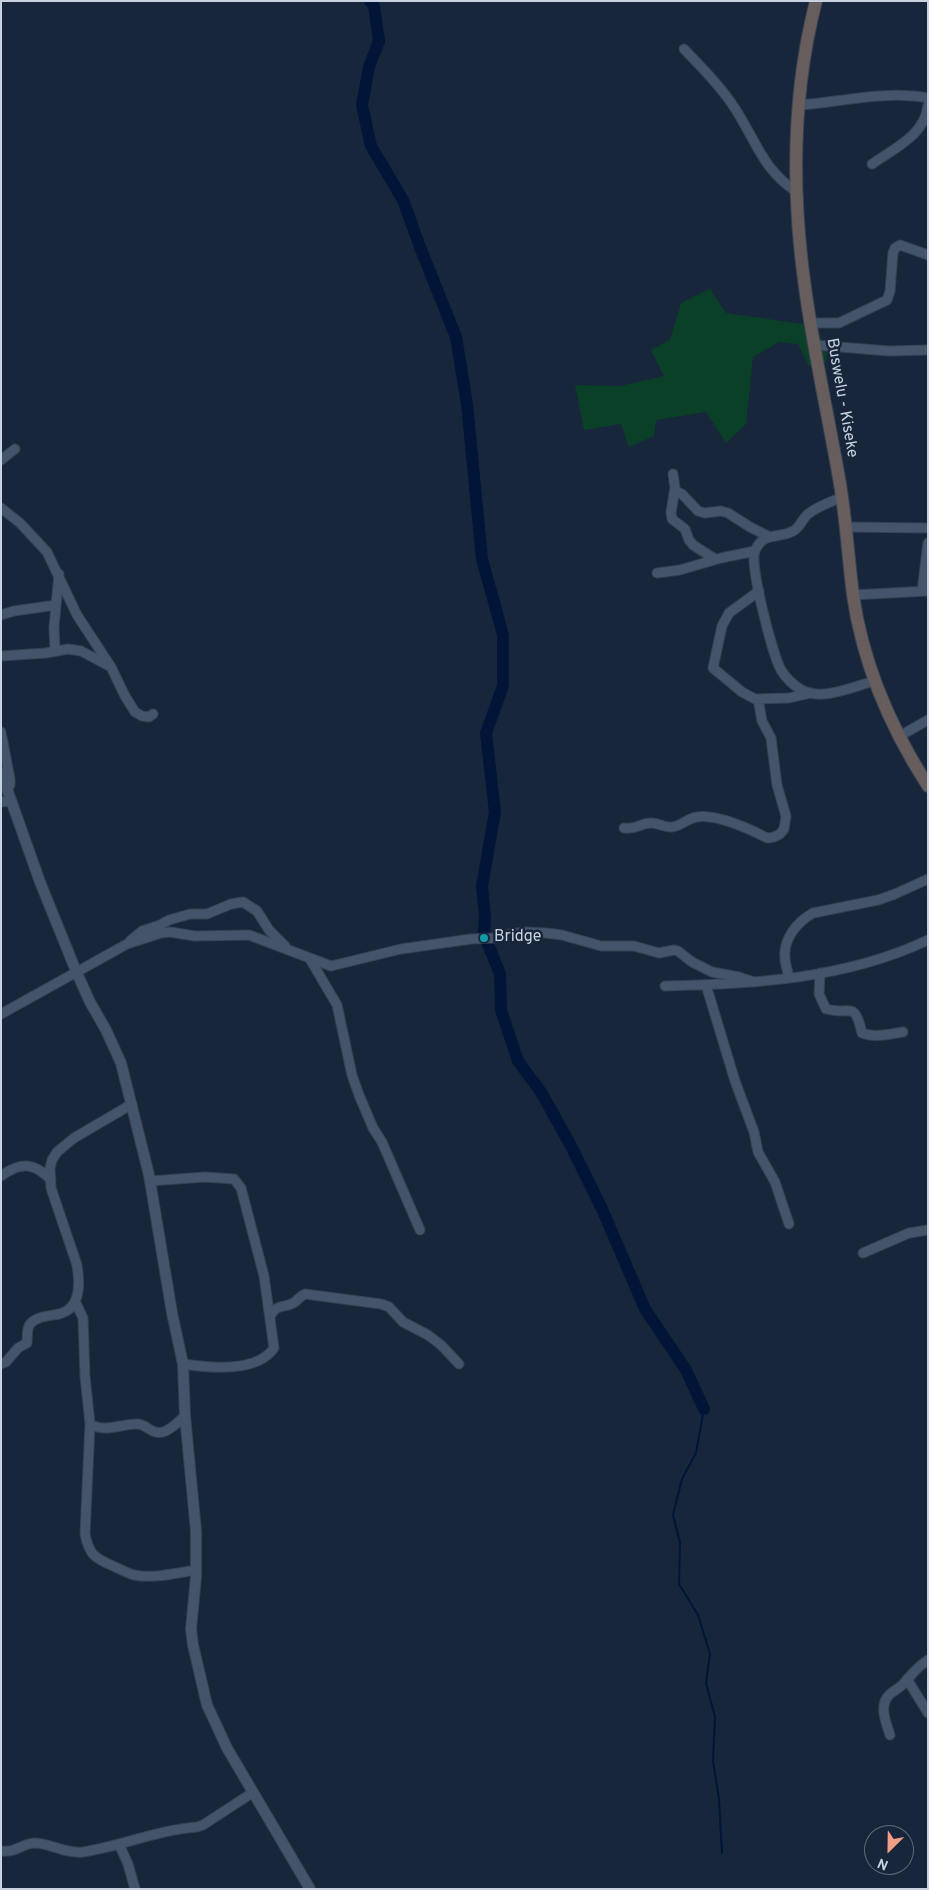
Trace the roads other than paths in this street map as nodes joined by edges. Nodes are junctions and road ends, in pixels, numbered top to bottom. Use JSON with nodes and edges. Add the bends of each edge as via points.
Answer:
{"nodes":[{"id":1,"x":816,"y":1,"type":"edge"},
{"id":2,"x":684,"y":49,"type":"dead end"},
{"id":3,"x":928,"y":98,"type":"edge"},
{"id":4,"x":799,"y":106,"type":"junction"},
{"id":5,"x":928,"y":106,"type":"edge"},
{"id":6,"x":872,"y":164,"type":"dead end"},
{"id":7,"x":797,"y":192,"type":"junction"},
{"id":8,"x":928,"y":255,"type":"edge"},
{"id":9,"x":810,"y":323,"type":"junction"},
{"id":10,"x":815,"y":346,"type":"junction"},
{"id":11,"x":928,"y":350,"type":"edge"},
{"id":12,"x":15,"y":449,"type":"dead end"},
{"id":13,"x":1,"y":460,"type":"edge"},
{"id":14,"x":673,"y":474,"type":"dead end"},
{"id":15,"x":675,"y":491,"type":"junction"},
{"id":16,"x":842,"y":497,"type":"junction"},
{"id":17,"x":1,"y":508,"type":"edge"},
{"id":18,"x":928,"y":527,"type":"edge"},
{"id":19,"x":846,"y":528,"type":"junction"},
{"id":20,"x":770,"y":536,"type":"junction"},
{"id":21,"x":928,"y":544,"type":"edge"},
{"id":22,"x":755,"y":551,"type":"junction"},
{"id":23,"x":715,"y":560,"type":"junction"},
{"id":24,"x":657,"y":573,"type":"dead end"},
{"id":25,"x":59,"y":574,"type":"junction"},
{"id":26,"x":759,"y":591,"type":"junction"},
{"id":27,"x":925,"y":591,"type":"edge"},
{"id":28,"x":853,"y":595,"type":"junction"},
{"id":29,"x":56,"y":605,"type":"junction"},
{"id":30,"x":1,"y":615,"type":"edge"},
{"id":31,"x":55,"y":650,"type":"junction"},
{"id":32,"x":1,"y":656,"type":"edge"},
{"id":33,"x":112,"y":667,"type":"junction"},
{"id":34,"x":874,"y":682,"type":"junction"},
{"id":35,"x":811,"y":693,"type":"junction"},
{"id":36,"x":758,"y":699,"type":"junction"},
{"id":37,"x":153,"y":714,"type":"dead end"},
{"id":38,"x":928,"y":720,"type":"edge"},
{"id":39,"x":1,"y":732,"type":"edge"},
{"id":40,"x":898,"y":737,"type":"junction"},
{"id":41,"x":1,"y":772,"type":"edge"},
{"id":42,"x":928,"y":786,"type":"edge"},
{"id":43,"x":7,"y":789,"type":"junction"},
{"id":44,"x":6,"y":802,"type":"edge"},
{"id":45,"x":624,"y":828,"type":"dead end"},
{"id":46,"x":928,"y":879,"type":"edge"},
{"id":47,"x":928,"y":940,"type":"edge"},
{"id":48,"x":128,"y":944,"type":"junction"},
{"id":49,"x":290,"y":951,"type":"junction"},
{"id":50,"x":310,"y":959,"type":"junction"},
{"id":51,"x":76,"y":971,"type":"junction"},
{"id":52,"x":820,"y":973,"type":"junction"},
{"id":53,"x":789,"y":978,"type":"junction"},
{"id":54,"x":754,"y":982,"type":"junction"},
{"id":55,"x":706,"y":985,"type":"junction"},
{"id":56,"x":665,"y":986,"type":"dead end"},
{"id":57,"x":1,"y":1014,"type":"edge"},
{"id":58,"x":902,"y":1032,"type":"dead end"},
{"id":59,"x":132,"y":1104,"type":"junction"},
{"id":60,"x":1,"y":1176,"type":"edge"},
{"id":61,"x":51,"y":1180,"type":"junction"},
{"id":62,"x":150,"y":1181,"type":"junction"},
{"id":63,"x":790,"y":1224,"type":"dead end"},
{"id":64,"x":420,"y":1230,"type":"dead end"},
{"id":65,"x":928,"y":1230,"type":"edge"},
{"id":66,"x":863,"y":1253,"type":"dead end"},
{"id":67,"x":75,"y":1301,"type":"junction"},
{"id":68,"x":270,"y":1316,"type":"junction"},
{"id":69,"x":1,"y":1364,"type":"edge"},
{"id":70,"x":184,"y":1364,"type":"junction"},
{"id":71,"x":460,"y":1364,"type":"dead end"},
{"id":72,"x":186,"y":1416,"type":"junction"},
{"id":73,"x":90,"y":1424,"type":"junction"},
{"id":74,"x":196,"y":1570,"type":"junction"},
{"id":75,"x":928,"y":1660,"type":"edge"},
{"id":76,"x":907,"y":1680,"type":"junction"},
{"id":77,"x":928,"y":1713,"type":"edge"},
{"id":78,"x":890,"y":1735,"type":"dead end"},
{"id":79,"x":252,"y":1793,"type":"junction"},
{"id":80,"x":119,"y":1844,"type":"junction"},
{"id":81,"x":1,"y":1852,"type":"edge"},
{"id":82,"x":135,"y":1889,"type":"edge"},
{"id":83,"x":310,"y":1889,"type":"edge"}],
"edges":[{"from":1,"to":4,"type":"main road","name":"Buswelu - Kiseke","via":[[810,22]]},
{"from":2,"to":7,"type":"street","via":[[722,89],[767,165],[784,184]]},
{"from":3,"to":4,"type":"street","via":[[908,94],[871,96]]},
{"from":4,"to":7,"type":"main road","name":"Buswelu - Kiseke"},
{"from":5,"to":6,"type":"street","via":[[916,134]]},
{"from":7,"to":9,"type":"main road","name":"Buswelu - Kiseke"},
{"from":8,"to":9,"type":"street","via":[[900,245],[893,253],[887,300],[838,323]]},
{"from":9,"to":10,"type":"main road","name":"Buswelu - Kiseke"},
{"from":10,"to":11,"type":"street"},
{"from":10,"to":16,"type":"main road","name":"Buswelu - Kiseke"},
{"from":12,"to":13,"type":"street"},
{"from":14,"to":15,"type":"street"},
{"from":15,"to":20,"type":"street","via":[[698,511],[705,514],[728,513]]},
{"from":15,"to":23,"type":"street","via":[[672,519],[685,530],[688,540]]},
{"from":16,"to":19,"type":"main road","name":"Buswelu - Kiseke"},
{"from":16,"to":20,"type":"street","via":[[810,513],[792,532]]},
{"from":17,"to":25,"type":"street","via":[[42,545]]},
{"from":18,"to":19,"type":"street"},
{"from":19,"to":28,"type":"main road","name":"Buswelu - Kiseke"},
{"from":20,"to":22,"type":"street"},
{"from":21,"to":27,"type":"street"},
{"from":22,"to":23,"type":"street"},
{"from":22,"to":26,"type":"street","via":[[753,560]]},
{"from":23,"to":24,"type":"street"},
{"from":25,"to":29,"type":"street"},
{"from":25,"to":33,"type":"street","via":[[78,615]]},
{"from":26,"to":35,"type":"street","via":[[780,668],[800,690]]},
{"from":26,"to":36,"type":"street","via":[[729,613],[722,626],[713,663],[716,671],[742,692]]},
{"from":27,"to":28,"type":"street"},
{"from":28,"to":34,"type":"main road","name":"Buswelu - Kiseke"},
{"from":29,"to":30,"type":"street"},
{"from":29,"to":31,"type":"street"},
{"from":31,"to":32,"type":"street"},
{"from":31,"to":33,"type":"street","via":[[81,651]]},
{"from":33,"to":37,"type":"street","via":[[135,712],[149,717]]},
{"from":34,"to":35,"type":"street","via":[[828,693]]},
{"from":34,"to":40,"type":"main road","name":"Buswelu - Kiseke"},
{"from":35,"to":36,"type":"street"},
{"from":36,"to":45,"type":"street","via":[[762,721],[771,738],[777,785],[786,816],[780,834],[767,838],[718,818],[704,816],[670,827],[649,823]]},
{"from":38,"to":40,"type":"street"},
{"from":39,"to":43,"type":"street","via":[[10,779]]},
{"from":40,"to":42,"type":"main road","name":"Buswelu - Kiseke"},
{"from":41,"to":43,"type":"street"},
{"from":43,"to":44,"type":"street"},
{"from":44,"to":51,"type":"street"},
{"from":46,"to":53,"type":"street","via":[[878,900],[813,913],[804,918],[790,934],[785,951]]},
{"from":47,"to":52,"type":"street","via":[[904,952],[863,965]]},
{"from":48,"to":49,"type":"street","via":[[170,932],[195,936],[249,935]]},
{"from":48,"to":49,"type":"street","via":[[142,930],[169,920],[190,914],[207,914],[243,902],[257,911]]},
{"from":48,"to":51,"type":"street"},
{"from":49,"to":50,"type":"street"},
{"from":50,"to":54,"type":"street","via":[[331,966],[402,949],[525,932],[546,933],[601,946],[634,946],[659,953],[678,950],[712,972]]},
{"from":50,"to":64,"type":"street","via":[[337,1005],[359,1094]]},
{"from":51,"to":57,"type":"street"},
{"from":51,"to":59,"type":"street","via":[[121,1063]]},
{"from":52,"to":53,"type":"street"},
{"from":52,"to":58,"type":"street","via":[[819,994],[826,1009],[855,1012],[862,1033],[867,1035]]},
{"from":53,"to":54,"type":"street"},
{"from":54,"to":55,"type":"street"},
{"from":55,"to":56,"type":"street"},
{"from":55,"to":63,"type":"street","via":[[758,1152],[775,1182]]},
{"from":59,"to":61,"type":"street","via":[[56,1152],[50,1168]]},
{"from":59,"to":62,"type":"street"},
{"from":60,"to":61,"type":"street","via":[[24,1166],[35,1167]]},
{"from":61,"to":67,"type":"street","via":[[77,1265],[79,1279]]},
{"from":62,"to":68,"type":"street","via":[[205,1177],[231,1178],[239,1184],[264,1276]]},
{"from":62,"to":70,"type":"street"},
{"from":65,"to":66,"type":"street","via":[[909,1233]]},
{"from":67,"to":69,"type":"street","via":[[69,1310],[31,1324],[27,1343]]},
{"from":67,"to":73,"type":"street","via":[[83,1318]]},
{"from":68,"to":70,"type":"street","via":[[274,1348],[268,1356],[229,1367]]},
{"from":68,"to":71,"type":"street","via":[[273,1310],[305,1294],[381,1304],[403,1322],[428,1335]]},
{"from":70,"to":72,"type":"street"},
{"from":72,"to":73,"type":"street","via":[[164,1432],[156,1433],[136,1424],[98,1428]]},
{"from":72,"to":74,"type":"street","via":[[196,1531]]},
{"from":73,"to":74,"type":"street","via":[[85,1534],[93,1556],[134,1575]]},
{"from":74,"to":79,"type":"street","via":[[191,1629],[207,1705],[226,1748]]},
{"from":75,"to":76,"type":"street","via":[[917,1667]]},
{"from":76,"to":77,"type":"street"},
{"from":76,"to":78,"type":"street","via":[[890,1694],[884,1707]]},
{"from":79,"to":80,"type":"street","via":[[203,1825],[154,1833]]},
{"from":79,"to":83,"type":"street"},
{"from":80,"to":81,"type":"street","via":[[72,1852],[36,1843]]},
{"from":80,"to":82,"type":"street"}]}
